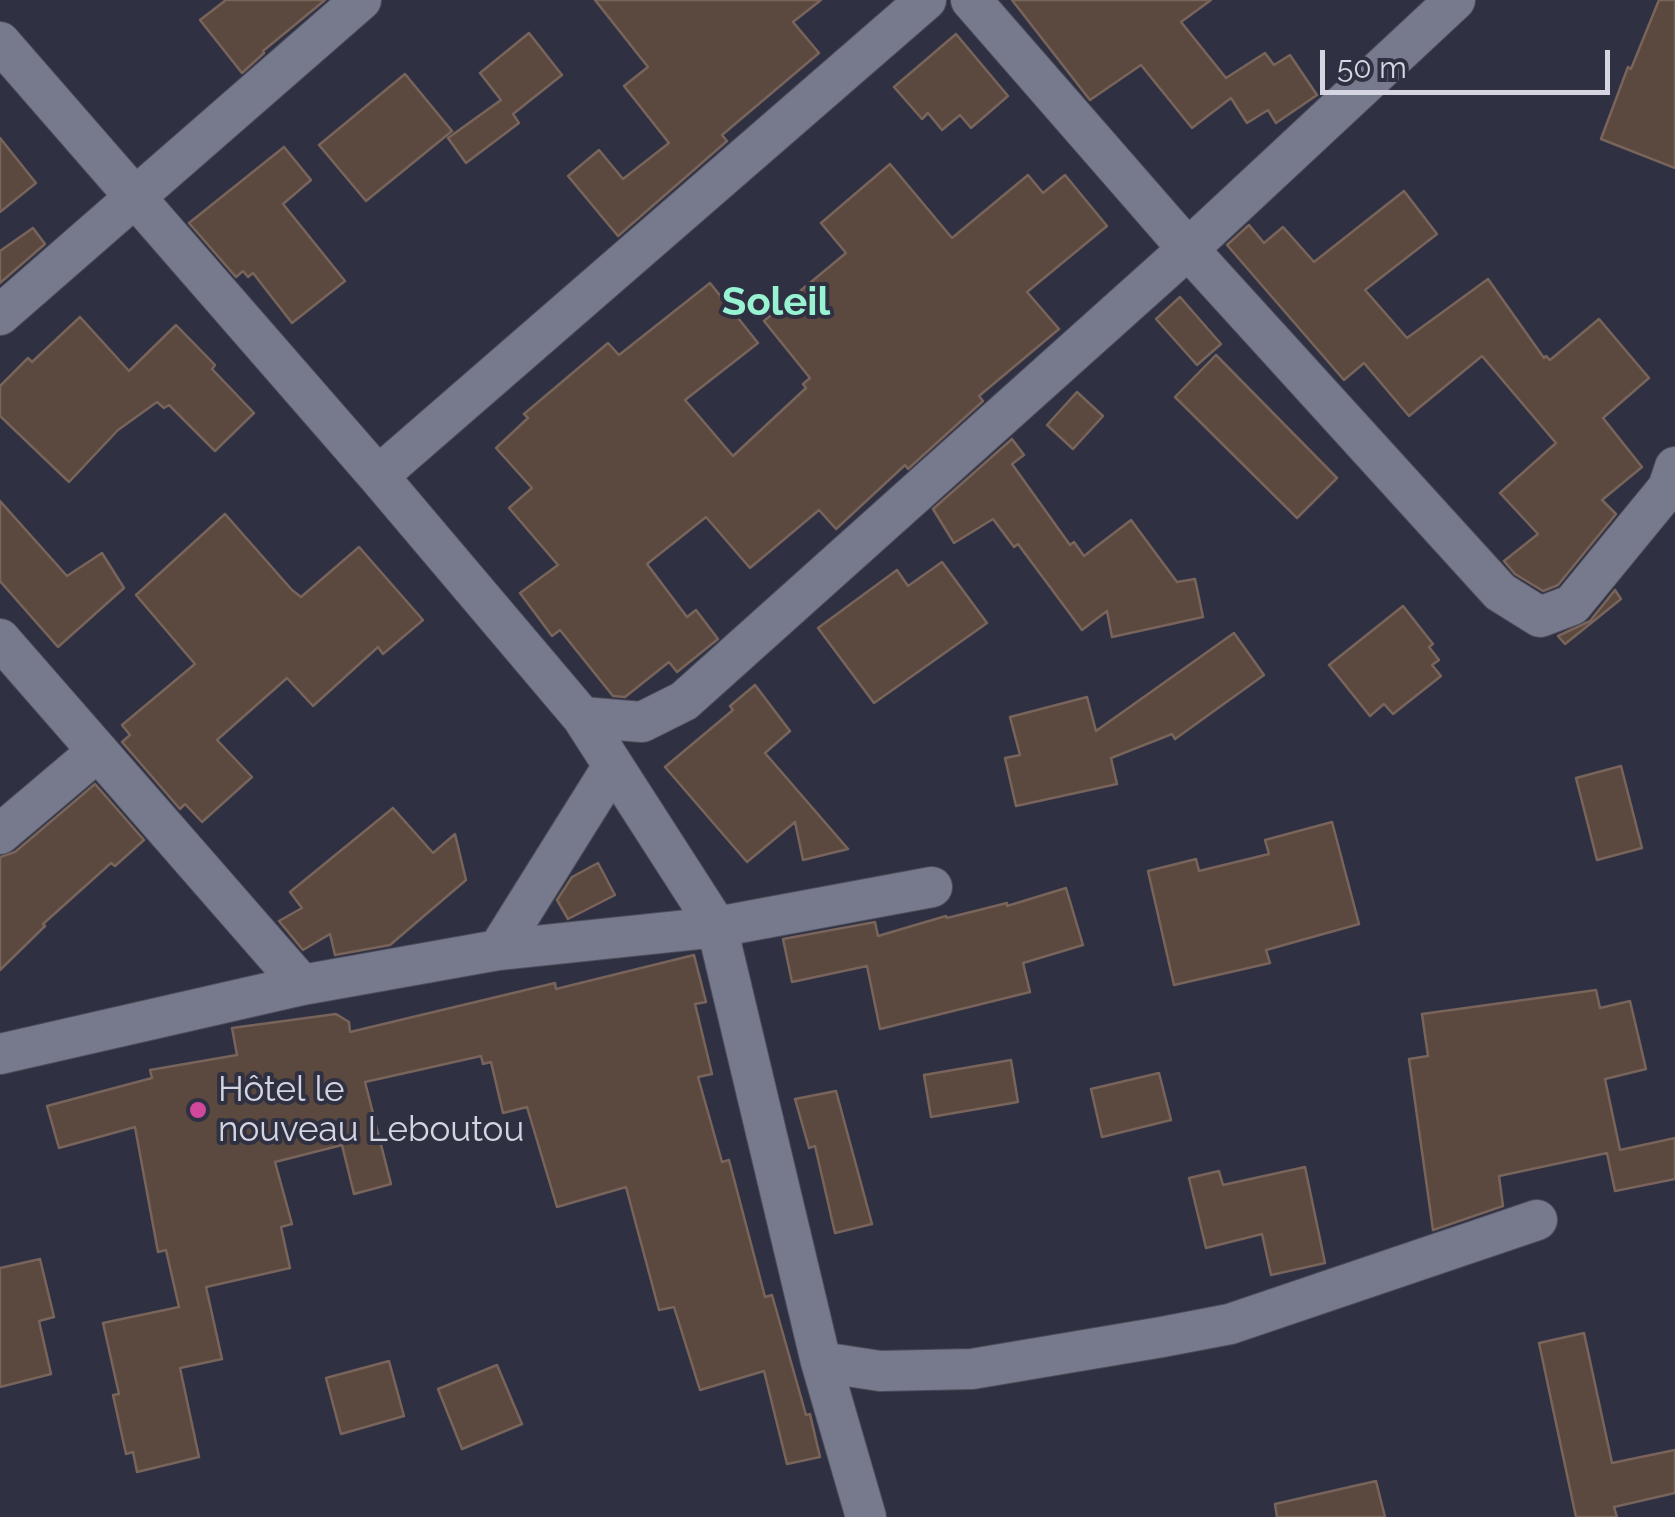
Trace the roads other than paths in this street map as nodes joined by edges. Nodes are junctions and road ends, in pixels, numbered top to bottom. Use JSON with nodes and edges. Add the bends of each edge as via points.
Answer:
{"nodes":[{"id":1,"x":361,"y":0,"type":"edge"},
{"id":2,"x":926,"y":0,"type":"edge"},
{"id":3,"x":970,"y":0,"type":"edge"},
{"id":4,"x":1455,"y":0,"type":"edge"},
{"id":5,"x":0,"y":42,"type":"edge"},
{"id":6,"x":135,"y":197,"type":"junction"},
{"id":7,"x":1188,"y":249,"type":"junction"},
{"id":8,"x":0,"y":315,"type":"edge"},
{"id":9,"x":1675,"y":467,"type":"edge"},
{"id":10,"x":378,"y":476,"type":"junction"},
{"id":11,"x":0,"y":638,"type":"edge"},
{"id":12,"x":582,"y":718,"type":"junction"},
{"id":13,"x":98,"y":751,"type":"junction"},
{"id":14,"x":613,"y":766,"type":"junction"},
{"id":15,"x":0,"y":834,"type":"edge"},
{"id":16,"x":932,"y":886,"type":"dead end"},
{"id":17,"x":717,"y":927,"type":"junction"},
{"id":18,"x":498,"y":950,"type":"junction"},
{"id":19,"x":302,"y":985,"type":"junction"},
{"id":20,"x":0,"y":1054,"type":"edge"},
{"id":21,"x":1537,"y":1220,"type":"dead end"},
{"id":22,"x":822,"y":1362,"type":"junction"},
{"id":23,"x":866,"y":1517,"type":"edge"}],
"edges":[{"from":1,"to":6,"type":"street"},
{"from":2,"to":10,"type":"street"},
{"from":3,"to":7,"type":"street"},
{"from":4,"to":7,"type":"street"},
{"from":5,"to":6,"type":"street"},
{"from":6,"to":8,"type":"street"},
{"from":6,"to":10,"type":"street"},
{"from":7,"to":9,"type":"street","via":[[1500,592],[1540,616],[1572,604],[1668,488]]},
{"from":7,"to":12,"type":"street","via":[[684,701],[642,722]]},
{"from":10,"to":12,"type":"street"},
{"from":11,"to":13,"type":"street"},
{"from":12,"to":14,"type":"street"},
{"from":13,"to":15,"type":"street"},
{"from":13,"to":19,"type":"street"},
{"from":14,"to":17,"type":"street"},
{"from":14,"to":18,"type":"street"},
{"from":16,"to":17,"type":"street"},
{"from":17,"to":18,"type":"street"},
{"from":17,"to":22,"type":"street"},
{"from":18,"to":19,"type":"street"},
{"from":19,"to":20,"type":"street"},
{"from":21,"to":22,"type":"street","via":[[1213,1328],[972,1369],[880,1370]]},
{"from":22,"to":23,"type":"street"}]}
